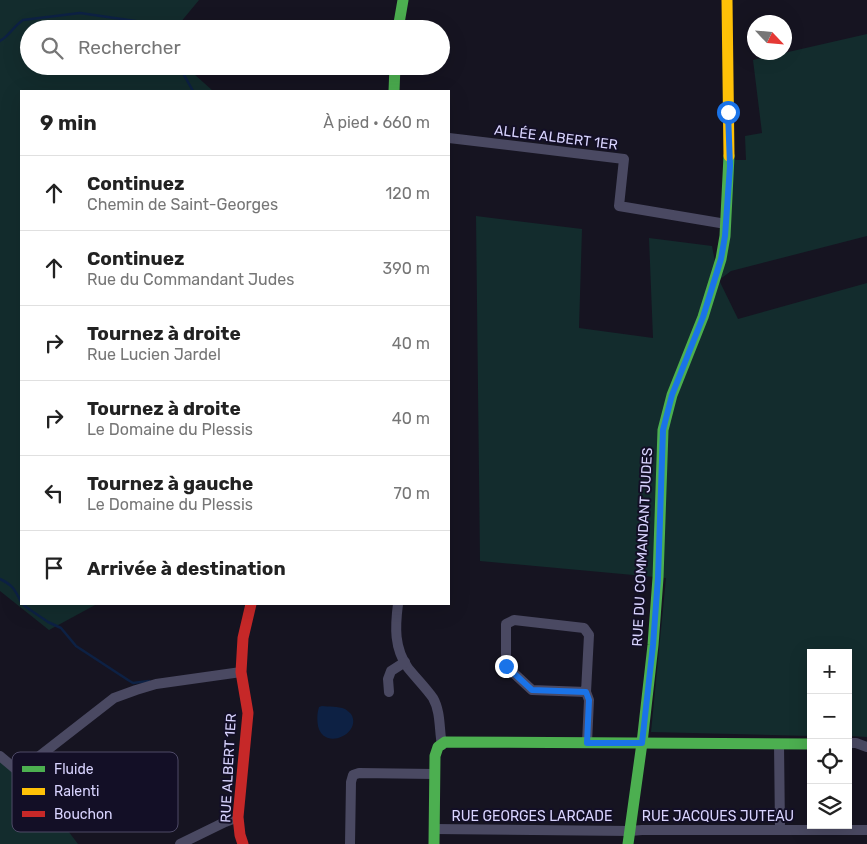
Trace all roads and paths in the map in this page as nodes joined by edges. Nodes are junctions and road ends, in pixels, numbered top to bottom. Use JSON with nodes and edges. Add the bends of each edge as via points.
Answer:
{"nodes":[{"id":1,"x":403,"y":0,"type":"edge"},
{"id":2,"x":727,"y":0,"type":"edge"},
{"id":3,"x":400,"y":20,"type":"edge"},
{"id":4,"x":395,"y":75,"type":"edge"},
{"id":5,"x":394,"y":90,"type":"edge"},
{"id":6,"x":450,"y":138,"type":"edge"},
{"id":7,"x":726,"y":224,"type":"junction"},
{"id":8,"x":251,"y":605,"type":"edge"},
{"id":9,"x":398,"y":605,"type":"edge"},
{"id":10,"x":405,"y":662,"type":"junction"},
{"id":11,"x":242,"y":672,"type":"junction"},
{"id":12,"x":389,"y":692,"type":"dead end"},
{"id":13,"x":586,"y":692,"type":"junction"},
{"id":14,"x":587,"y":743,"type":"junction"},
{"id":15,"x":642,"y":743,"type":"junction"},
{"id":16,"x":852,"y":743,"type":"edge"},
{"id":17,"x":779,"y":744,"type":"junction"},
{"id":18,"x":807,"y":744,"type":"edge"},
{"id":19,"x":442,"y":745,"type":"junction"},
{"id":20,"x":867,"y":747,"type":"edge"},
{"id":21,"x":45,"y":752,"type":"edge"},
{"id":22,"x":0,"y":756,"type":"edge"},
{"id":23,"x":12,"y":766,"type":"edge"},
{"id":24,"x":434,"y":774,"type":"junction"},
{"id":25,"x":238,"y":817,"type":"junction"},
{"id":26,"x":434,"y":829,"type":"junction"},
{"id":27,"x":780,"y":829,"type":"junction"},
{"id":28,"x":867,"y":830,"type":"edge"},
{"id":29,"x":630,"y":831,"type":"junction"},
{"id":30,"x":180,"y":844,"type":"edge"},
{"id":31,"x":243,"y":844,"type":"edge"},
{"id":32,"x":350,"y":844,"type":"edge"},
{"id":33,"x":434,"y":844,"type":"edge"},
{"id":34,"x":628,"y":844,"type":"edge"}],
"edges":[{"from":1,"to":3,"type":"street"},
{"from":2,"to":7,"type":"street","name":"RUE DU COMMANDANT JUDES","via":[[730,166]]},
{"from":4,"to":5,"type":"street"},
{"from":6,"to":7,"type":"street","name":"ALLÉE ALBERT 1ER","via":[[624,159],[619,206]]},
{"from":7,"to":15,"type":"street","name":"RUE DU COMMANDANT JUDES","via":[[721,259],[703,317],[672,395],[663,430],[658,578]]},
{"from":8,"to":11,"type":"street","name":"RUE ALBERT 1ER","via":[[243,638]]},
{"from":9,"to":10,"type":"street","via":[[395,626],[398,647]]},
{"from":10,"to":12,"type":"street","via":[[391,670]]},
{"from":10,"to":19,"type":"street","via":[[434,700]]},
{"from":11,"to":21,"type":"street","via":[[156,684],[114,698]]},
{"from":11,"to":25,"type":"street","name":"RUE ALBERT 1ER","via":[[248,713]]},
{"from":13,"to":13,"type":"street","via":[[532,690],[506,666],[506,624],[514,620],[584,628],[589,635]]},
{"from":13,"to":14,"type":"street","via":[[589,700]]},
{"from":14,"to":15,"type":"street"},
{"from":14,"to":19,"type":"street","via":[[445,742]]},
{"from":15,"to":17,"type":"street"},
{"from":15,"to":29,"type":"street","name":"RUE DU COMMANDANT JUDES"},
{"from":16,"to":20,"type":"street"},
{"from":17,"to":18,"type":"street"},
{"from":17,"to":27,"type":"street"},
{"from":19,"to":24,"type":"street","via":[[435,756]]},
{"from":22,"to":23,"type":"street"},
{"from":24,"to":26,"type":"street"},
{"from":24,"to":32,"type":"street","via":[[359,773],[353,776]]},
{"from":25,"to":30,"type":"street"},
{"from":25,"to":31,"type":"street","name":"RUE ALBERT 1ER"},
{"from":26,"to":29,"type":"street","name":"RUE GEORGES LARCADE"},
{"from":26,"to":33,"type":"street"},
{"from":27,"to":28,"type":"street","name":"RUE JACQUES JUTEAU"},
{"from":27,"to":29,"type":"street","name":"RUE JACQUES JUTEAU"},
{"from":29,"to":34,"type":"street","name":"RUE DU COMMANDANT JUDES"}]}
